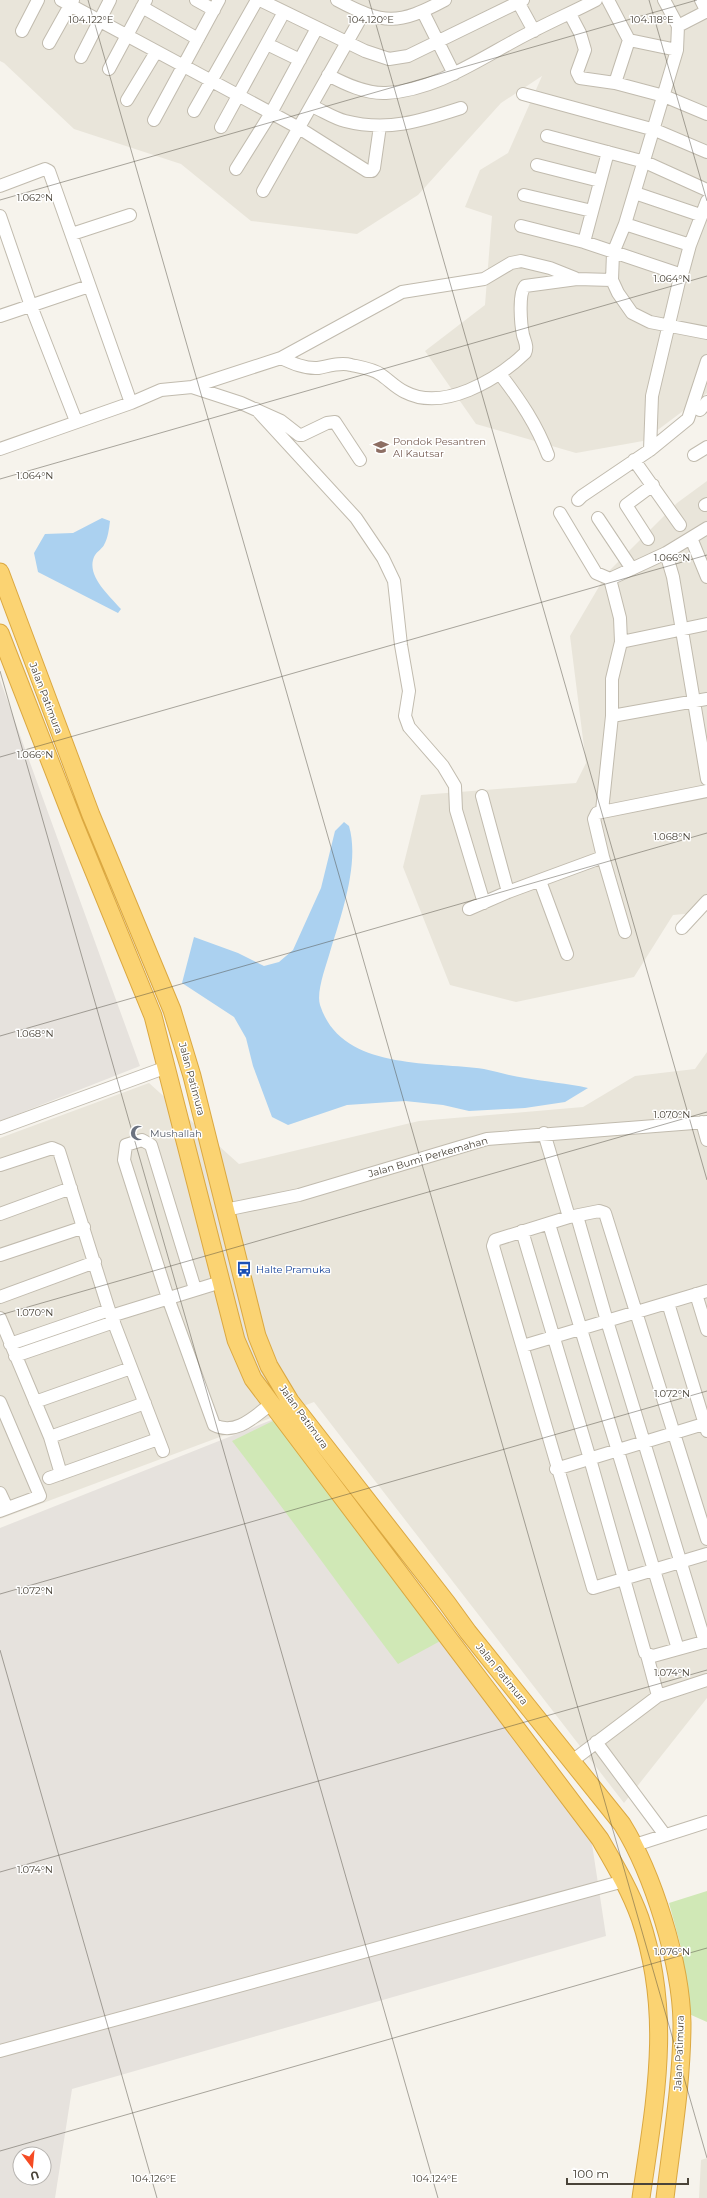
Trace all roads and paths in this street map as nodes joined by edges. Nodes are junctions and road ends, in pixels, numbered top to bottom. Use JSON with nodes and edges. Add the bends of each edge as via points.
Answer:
{"nodes":[{"id":1,"x":38,"y":0,"type":"edge"},
{"id":2,"x":110,"y":0,"type":"edge"},
{"id":3,"x":196,"y":0,"type":"edge"},
{"id":4,"x":258,"y":0,"type":"edge"},
{"id":5,"x":337,"y":0,"type":"edge"},
{"id":6,"x":445,"y":0,"type":"edge"},
{"id":7,"x":596,"y":0,"type":"edge"},
{"id":8,"x":608,"y":0,"type":"edge"},
{"id":9,"x":664,"y":0,"type":"edge"},
{"id":10,"x":701,"y":0,"type":"edge"},
{"id":11,"x":520,"y":1,"type":"edge"},
{"id":12,"x":68,"y":2,"type":"edge"},
{"id":13,"x":144,"y":4,"type":"edge"},
{"id":14,"x":216,"y":5,"type":"edge"},
{"id":15,"x":707,"y":11,"type":"edge"},
{"id":16,"x":284,"y":12,"type":"junction"},
{"id":17,"x":423,"y":12,"type":"junction"},
{"id":18,"x":363,"y":14,"type":"junction"},
{"id":19,"x":570,"y":14,"type":"junction"},
{"id":20,"x":100,"y":21,"type":"junction"},
{"id":21,"x":678,"y":26,"type":"junction"},
{"id":22,"x":317,"y":28,"type":"junction"},
{"id":23,"x":534,"y":30,"type":"junction"},
{"id":24,"x":22,"y":31,"type":"dead end"},
{"id":25,"x":127,"y":35,"type":"junction"},
{"id":26,"x":198,"y":38,"type":"junction"},
{"id":27,"x":630,"y":40,"type":"junction"},
{"id":28,"x":347,"y":42,"type":"junction"},
{"id":29,"x":438,"y":42,"type":"junction"},
{"id":30,"x":49,"y":43,"type":"dead end"},
{"id":31,"x":267,"y":44,"type":"junction"},
{"id":32,"x":677,"y":50,"type":"junction"},
{"id":33,"x":156,"y":52,"type":"junction"},
{"id":34,"x":81,"y":57,"type":"dead end"},
{"id":35,"x":300,"y":60,"type":"junction"},
{"id":36,"x":184,"y":66,"type":"junction"},
{"id":37,"x":109,"y":69,"type":"dead end"},
{"id":38,"x":454,"y":74,"type":"junction"},
{"id":39,"x":328,"y":75,"type":"junction"},
{"id":40,"x":210,"y":80,"type":"junction"},
{"id":41,"x":615,"y":84,"type":"junction"},
{"id":42,"x":523,"y":94,"type":"dead end"},
{"id":43,"x":239,"y":95,"type":"junction"},
{"id":44,"x":664,"y":96,"type":"junction"},
{"id":45,"x":127,"y":100,"type":"dead end"},
{"id":46,"x":311,"y":106,"type":"junction"},
{"id":47,"x":461,"y":108,"type":"dead end"},
{"id":48,"x":194,"y":111,"type":"dead end"},
{"id":49,"x":271,"y":113,"type":"junction"},
{"id":50,"x":707,"y":114,"type":"edge"},
{"id":51,"x":154,"y":120,"type":"dead end"},
{"id":52,"x":380,"y":126,"type":"junction"},
{"id":53,"x":221,"y":127,"type":"dead end"},
{"id":54,"x":299,"y":128,"type":"junction"},
{"id":55,"x":654,"y":130,"type":"junction"},
{"id":56,"x":547,"y":136,"type":"dead end"},
{"id":57,"x":608,"y":152,"type":"junction"},
{"id":58,"x":707,"y":152,"type":"edge"},
{"id":59,"x":645,"y":162,"type":"junction"},
{"id":60,"x":537,"y":165,"type":"dead end"},
{"id":61,"x":236,"y":169,"type":"dead end"},
{"id":62,"x":600,"y":181,"type":"junction"},
{"id":63,"x":0,"y":186,"type":"edge"},
{"id":64,"x":707,"y":190,"type":"edge"},
{"id":65,"x":263,"y":191,"type":"dead end"},
{"id":66,"x":635,"y":193,"type":"junction"},
{"id":67,"x":524,"y":195,"type":"dead end"},
{"id":68,"x":707,"y":201,"type":"edge"},
{"id":69,"x":592,"y":211,"type":"junction"},
{"id":70,"x":130,"y":215,"type":"dead end"},
{"id":71,"x":700,"y":215,"type":"junction"},
{"id":72,"x":0,"y":216,"type":"edge"},
{"id":73,"x":625,"y":224,"type":"junction"},
{"id":74,"x":521,"y":226,"type":"dead end"},
{"id":75,"x":72,"y":234,"type":"junction"},
{"id":76,"x":584,"y":242,"type":"junction"},
{"id":77,"x":690,"y":245,"type":"junction"},
{"id":78,"x":613,"y":254,"type":"junction"},
{"id":79,"x":681,"y":273,"type":"junction"},
{"id":80,"x":577,"y":279,"type":"junction"},
{"id":81,"x":612,"y":280,"type":"junction"},
{"id":82,"x":89,"y":286,"type":"junction"},
{"id":83,"x":31,"y":306,"type":"junction"},
{"id":84,"x":0,"y":316,"type":"edge"},
{"id":85,"x":668,"y":325,"type":"junction"},
{"id":86,"x":707,"y":333,"type":"edge"},
{"id":87,"x":281,"y":358,"type":"junction"},
{"id":88,"x":707,"y":361,"type":"edge"},
{"id":89,"x":500,"y":374,"type":"junction"},
{"id":90,"x":192,"y":387,"type":"junction"},
{"id":91,"x":131,"y":403,"type":"junction"},
{"id":92,"x":256,"y":409,"type":"junction"},
{"id":93,"x":702,"y":409,"type":"edge"},
{"id":94,"x":76,"y":421,"type":"junction"},
{"id":95,"x":707,"y":446,"type":"edge"},
{"id":96,"x":0,"y":449,"type":"edge"},
{"id":97,"x":650,"y":450,"type":"junction"},
{"id":98,"x":548,"y":455,"type":"dead end"},
{"id":99,"x":694,"y":455,"type":"dead end"},
{"id":100,"x":360,"y":460,"type":"dead end"},
{"id":101,"x":634,"y":460,"type":"junction"},
{"id":102,"x":653,"y":486,"type":"junction"},
{"id":103,"x":578,"y":500,"type":"dead end"},
{"id":104,"x":560,"y":513,"type":"dead end"},
{"id":105,"x":598,"y":518,"type":"dead end"},
{"id":106,"x":680,"y":525,"type":"dead end"},
{"id":107,"x":707,"y":528,"type":"edge"},
{"id":108,"x":691,"y":538,"type":"junction"},
{"id":109,"x":648,"y":539,"type":"dead end"},
{"id":110,"x":666,"y":553,"type":"junction"},
{"id":111,"x":632,"y":569,"type":"junction"},
{"id":112,"x":0,"y":572,"type":"edge"},
{"id":113,"x":707,"y":577,"type":"edge"},
{"id":114,"x":610,"y":579,"type":"junction"},
{"id":115,"x":707,"y":624,"type":"edge"},
{"id":116,"x":682,"y":628,"type":"junction"},
{"id":117,"x":0,"y":633,"type":"edge"},
{"id":118,"x":621,"y":642,"type":"junction"},
{"id":119,"x":701,"y":700,"type":"edge"},
{"id":120,"x":612,"y":716,"type":"junction"},
{"id":121,"x":707,"y":779,"type":"edge"},
{"id":122,"x":707,"y":791,"type":"edge"},
{"id":123,"x":482,"y":796,"type":"dead end"},
{"id":124,"x":602,"y":811,"type":"junction"},
{"id":125,"x":603,"y":857,"type":"junction"},
{"id":126,"x":540,"y":880,"type":"junction"},
{"id":127,"x":508,"y":892,"type":"junction"},
{"id":128,"x":707,"y":901,"type":"edge"},
{"id":129,"x":484,"y":903,"type":"junction"},
{"id":130,"x":469,"y":910,"type":"dead end"},
{"id":131,"x":682,"y":928,"type":"dead end"},
{"id":132,"x":625,"y":932,"type":"dead end"},
{"id":133,"x":567,"y":954,"type":"dead end"},
{"id":134,"x":167,"y":1067,"type":"junction"},
{"id":135,"x":705,"y":1122,"type":"edge"},
{"id":136,"x":0,"y":1128,"type":"edge"},
{"id":137,"x":544,"y":1133,"type":"junction"},
{"id":138,"x":707,"y":1140,"type":"edge"},
{"id":139,"x":0,"y":1165,"type":"edge"},
{"id":140,"x":71,"y":1188,"type":"junction"},
{"id":141,"x":224,"y":1210,"type":"junction"},
{"id":142,"x":0,"y":1214,"type":"edge"},
{"id":143,"x":573,"y":1217,"type":"junction"},
{"id":144,"x":550,"y":1224,"type":"junction"},
{"id":145,"x":84,"y":1227,"type":"junction"},
{"id":146,"x":522,"y":1231,"type":"junction"},
{"id":147,"x":0,"y":1255,"type":"edge"},
{"id":148,"x":95,"y":1262,"type":"junction"},
{"id":149,"x":221,"y":1282,"type":"junction"},
{"id":150,"x":195,"y":1289,"type":"junction"},
{"id":151,"x":702,"y":1293,"type":"edge"},
{"id":152,"x":0,"y":1297,"type":"edge"},
{"id":153,"x":168,"y":1298,"type":"junction"},
{"id":154,"x":668,"y":1303,"type":"junction"},
{"id":155,"x":638,"y":1312,"type":"junction"},
{"id":156,"x":111,"y":1316,"type":"junction"},
{"id":157,"x":0,"y":1318,"type":"edge"},
{"id":158,"x":607,"y":1321,"type":"junction"},
{"id":159,"x":581,"y":1329,"type":"junction"},
{"id":160,"x":707,"y":1330,"type":"edge"},
{"id":161,"x":552,"y":1338,"type":"junction"},
{"id":162,"x":10,"y":1344,"type":"junction"},
{"id":163,"x":523,"y":1346,"type":"junction"},
{"id":164,"x":15,"y":1356,"type":"junction"},
{"id":165,"x":131,"y":1368,"type":"junction"},
{"id":166,"x":0,"y":1402,"type":"edge"},
{"id":167,"x":35,"y":1402,"type":"junction"},
{"id":168,"x":144,"y":1403,"type":"junction"},
{"id":169,"x":271,"y":1404,"type":"junction"},
{"id":170,"x":4,"y":1422,"type":"edge"},
{"id":171,"x":706,"y":1426,"type":"edge"},
{"id":172,"x":675,"y":1433,"type":"junction"},
{"id":173,"x":50,"y":1437,"type":"junction"},
{"id":174,"x":158,"y":1439,"type":"junction"},
{"id":175,"x":645,"y":1442,"type":"junction"},
{"id":176,"x":618,"y":1450,"type":"junction"},
{"id":177,"x":163,"y":1451,"type":"dead end"},
{"id":178,"x":590,"y":1458,"type":"junction"},
{"id":179,"x":556,"y":1469,"type":"junction"},
{"id":180,"x":61,"y":1474,"type":"junction"},
{"id":181,"x":49,"y":1478,"type":"dead end"},
{"id":182,"x":0,"y":1493,"type":"edge"},
{"id":183,"x":3,"y":1510,"type":"edge"},
{"id":184,"x":377,"y":1512,"type":"junction"},
{"id":185,"x":363,"y":1523,"type":"junction"},
{"id":186,"x":707,"y":1539,"type":"edge"},
{"id":187,"x":707,"y":1554,"type":"edge"},
{"id":188,"x":681,"y":1562,"type":"junction"},
{"id":189,"x":654,"y":1570,"type":"junction"},
{"id":190,"x":622,"y":1580,"type":"junction"},
{"id":191,"x":706,"y":1642,"type":"edge"},
{"id":192,"x":678,"y":1649,"type":"junction"},
{"id":193,"x":647,"y":1655,"type":"junction"},
{"id":194,"x":707,"y":1680,"type":"edge"},
{"id":195,"x":658,"y":1696,"type":"junction"},
{"id":196,"x":596,"y":1742,"type":"junction"},
{"id":197,"x":572,"y":1761,"type":"junction"},
{"id":198,"x":707,"y":1822,"type":"edge"},
{"id":199,"x":665,"y":1835,"type":"junction"},
{"id":200,"x":635,"y":1845,"type":"junction"},
{"id":201,"x":624,"y":1881,"type":"junction"},
{"id":202,"x":0,"y":2051,"type":"edge"},
{"id":203,"x":641,"y":2198,"type":"edge"},
{"id":204,"x":665,"y":2198,"type":"edge"}],
"edges":[{"from":1,"to":24,"type":"street"},
{"from":2,"to":20,"type":"street"},
{"from":3,"to":14,"type":"street"},
{"from":4,"to":16,"type":"street"},
{"from":4,"to":40,"type":"street"},
{"from":5,"to":18,"type":"street"},
{"from":6,"to":17,"type":"street"},
{"from":7,"to":19,"type":"street"},
{"from":8,"to":27,"type":"street"},
{"from":9,"to":21,"type":"street"},
{"from":10,"to":15,"type":"street"},
{"from":11,"to":23,"type":"street"},
{"from":11,"to":29,"type":"street"},
{"from":12,"to":20,"type":"street"},
{"from":12,"to":30,"type":"street"},
{"from":13,"to":25,"type":"street"},
{"from":13,"to":26,"type":"street"},
{"from":14,"to":26,"type":"street"},
{"from":15,"to":21,"type":"street"},
{"from":16,"to":22,"type":"street"},
{"from":16,"to":31,"type":"street"},
{"from":17,"to":18,"type":"street","via":[[401,19],[384,19]]},
{"from":17,"to":29,"type":"street"},
{"from":18,"to":28,"type":"street"},
{"from":19,"to":23,"type":"street"},
{"from":19,"to":41,"type":"street","via":[[585,50],[578,77],[583,80]]},
{"from":20,"to":25,"type":"street"},
{"from":20,"to":34,"type":"street"},
{"from":21,"to":32,"type":"street"},
{"from":22,"to":28,"type":"street"},
{"from":22,"to":35,"type":"street"},
{"from":23,"to":38,"type":"street"},
{"from":25,"to":33,"type":"street"},
{"from":25,"to":37,"type":"street"},
{"from":26,"to":36,"type":"street"},
{"from":27,"to":32,"type":"street"},
{"from":27,"to":41,"type":"street"},
{"from":28,"to":29,"type":"street","via":[[365,51],[389,58],[408,56]]},
{"from":28,"to":39,"type":"street"},
{"from":29,"to":38,"type":"street"},
{"from":31,"to":35,"type":"street"},
{"from":31,"to":43,"type":"street"},
{"from":32,"to":44,"type":"street"},
{"from":33,"to":36,"type":"street"},
{"from":33,"to":45,"type":"street"},
{"from":35,"to":49,"type":"street"},
{"from":36,"to":40,"type":"street"},
{"from":36,"to":51,"type":"street"},
{"from":38,"to":39,"type":"street","via":[[413,89],[384,93],[352,87]]},
{"from":39,"to":46,"type":"street"},
{"from":40,"to":43,"type":"street"},
{"from":40,"to":48,"type":"street"},
{"from":41,"to":44,"type":"street"},
{"from":42,"to":55,"type":"street"},
{"from":43,"to":49,"type":"street"},
{"from":43,"to":53,"type":"street"},
{"from":44,"to":50,"type":"street"},
{"from":44,"to":55,"type":"street"},
{"from":46,"to":52,"type":"street","via":[[344,121]]},
{"from":46,"to":54,"type":"street"},
{"from":47,"to":52,"type":"street","via":[[414,123]]},
{"from":49,"to":54,"type":"street"},
{"from":49,"to":61,"type":"street"},
{"from":52,"to":54,"type":"street","via":[[374,168],[370,171]]},
{"from":54,"to":65,"type":"street"},
{"from":55,"to":58,"type":"street"},
{"from":55,"to":59,"type":"street"},
{"from":56,"to":57,"type":"street"},
{"from":57,"to":59,"type":"street"},
{"from":57,"to":62,"type":"street"},
{"from":59,"to":64,"type":"street"},
{"from":59,"to":66,"type":"street"},
{"from":60,"to":62,"type":"street"},
{"from":62,"to":69,"type":"street"},
{"from":63,"to":75,"type":"street","via":[[47,169]]},
{"from":66,"to":71,"type":"street"},
{"from":66,"to":73,"type":"street"},
{"from":67,"to":69,"type":"street"},
{"from":68,"to":71,"type":"street"},
{"from":69,"to":76,"type":"street"},
{"from":70,"to":75,"type":"street"},
{"from":71,"to":77,"type":"street"},
{"from":72,"to":83,"type":"street"},
{"from":73,"to":77,"type":"street"},
{"from":73,"to":78,"type":"street"},
{"from":74,"to":76,"type":"street"},
{"from":75,"to":82,"type":"street"},
{"from":76,"to":78,"type":"street"},
{"from":77,"to":79,"type":"street"},
{"from":78,"to":79,"type":"street"},
{"from":78,"to":81,"type":"street"},
{"from":79,"to":85,"type":"street"},
{"from":80,"to":81,"type":"street"},
{"from":80,"to":87,"type":"street","via":[[530,261],[511,263],[484,279],[402,292]]},
{"from":80,"to":89,"type":"street","via":[[524,287],[521,311],[526,350],[522,357]]},
{"from":81,"to":85,"type":"street","via":[[632,313],[650,322]]},
{"from":82,"to":83,"type":"street"},
{"from":82,"to":91,"type":"street"},
{"from":83,"to":84,"type":"street"},
{"from":83,"to":94,"type":"street"},
{"from":85,"to":86,"type":"street"},
{"from":85,"to":97,"type":"street","via":[[652,396]]},
{"from":87,"to":89,"type":"street","via":[[294,364],[317,368],[349,364],[379,373],[405,393],[434,399],[457,395]]},
{"from":87,"to":90,"type":"street"},
{"from":88,"to":93,"type":"street"},
{"from":89,"to":98,"type":"street","via":[[540,433]]},
{"from":90,"to":91,"type":"street","via":[[161,390]]},
{"from":90,"to":92,"type":"street"},
{"from":91,"to":94,"type":"street"},
{"from":92,"to":100,"type":"street","via":[[281,421],[301,435],[335,422]]},
{"from":92,"to":129,"type":"street","via":[[356,518],[383,558],[394,581],[400,639],[410,691],[405,716],[409,727],[443,766],[455,786],[456,810]]},
{"from":93,"to":97,"type":"street"},
{"from":94,"to":96,"type":"street"},
{"from":95,"to":99,"type":"street"},
{"from":97,"to":101,"type":"street"},
{"from":101,"to":102,"type":"street"},
{"from":101,"to":103,"type":"street"},
{"from":102,"to":106,"type":"street"},
{"from":102,"to":109,"type":"street","via":[[626,504]]},
{"from":104,"to":114,"type":"street","via":[[596,573]]},
{"from":105,"to":111,"type":"street"},
{"from":107,"to":108,"type":"street"},
{"from":108,"to":110,"type":"street"},
{"from":108,"to":113,"type":"street"},
{"from":110,"to":111,"type":"street"},
{"from":110,"to":116,"type":"street"},
{"from":111,"to":114,"type":"street"},
{"from":112,"to":141,"type":"highway","name":"Jalan Patimura","via":[[91,816],[172,1010],[192,1076]]},
{"from":114,"to":118,"type":"street","via":[[620,618]]},
{"from":115,"to":116,"type":"street"},
{"from":116,"to":118,"type":"street"},
{"from":116,"to":119,"type":"street"},
{"from":117,"to":134,"type":"highway","name":"Jalan Patimura","via":[[153,1016]]},
{"from":118,"to":120,"type":"street","via":[[612,679]]},
{"from":119,"to":120,"type":"street"},
{"from":119,"to":121,"type":"street"},
{"from":120,"to":124,"type":"street"},
{"from":122,"to":124,"type":"street"},
{"from":123,"to":127,"type":"street"},
{"from":124,"to":125,"type":"street","via":[[595,815],[594,819]]},
{"from":125,"to":126,"type":"street"},
{"from":125,"to":132,"type":"street"},
{"from":126,"to":127,"type":"street"},
{"from":126,"to":133,"type":"street"},
{"from":127,"to":129,"type":"street"},
{"from":128,"to":131,"type":"street"},
{"from":129,"to":130,"type":"street"},
{"from":134,"to":136,"type":"street"},
{"from":134,"to":149,"type":"highway","name":"Jalan Patimura"},
{"from":135,"to":137,"type":"street","name":"Jalan Bumi Perkemahan"},
{"from":135,"to":138,"type":"street"},
{"from":137,"to":141,"type":"street","name":"Jalan Bumi Perkemahan","via":[[487,1139],[299,1195]]},
{"from":137,"to":143,"type":"street"},
{"from":139,"to":140,"type":"street","via":[[55,1148],[60,1154]]},
{"from":140,"to":142,"type":"street"},
{"from":140,"to":145,"type":"street"},
{"from":141,"to":184,"type":"highway","name":"Jalan Patimura","via":[[256,1336],[269,1366],[290,1401]]},
{"from":143,"to":144,"type":"street"},
{"from":143,"to":155,"type":"street","via":[[600,1211],[605,1213]]},
{"from":143,"to":158,"type":"street"},
{"from":144,"to":146,"type":"street"},
{"from":144,"to":159,"type":"street"},
{"from":145,"to":147,"type":"street"},
{"from":145,"to":148,"type":"street"},
{"from":146,"to":161,"type":"street"},
{"from":146,"to":163,"type":"street","via":[[499,1238],[492,1244]]},
{"from":148,"to":152,"type":"street"},
{"from":148,"to":156,"type":"street"},
{"from":149,"to":150,"type":"street"},
{"from":149,"to":169,"type":"highway","name":"Jalan Patimura","via":[[236,1340],[252,1379]]},
{"from":150,"to":153,"type":"street"},
{"from":150,"to":153,"type":"street","via":[[151,1145],[142,1140],[126,1145],[124,1160]]},
{"from":151,"to":154,"type":"street"},
{"from":151,"to":160,"type":"street"},
{"from":153,"to":156,"type":"street"},
{"from":153,"to":169,"type":"street","via":[[214,1424],[223,1429],[232,1428],[248,1421]]},
{"from":154,"to":155,"type":"street"},
{"from":154,"to":171,"type":"street"},
{"from":155,"to":158,"type":"street"},
{"from":155,"to":172,"type":"street"},
{"from":156,"to":162,"type":"street"},
{"from":156,"to":164,"type":"street"},
{"from":156,"to":165,"type":"street"},
{"from":157,"to":162,"type":"street"},
{"from":158,"to":159,"type":"street"},
{"from":158,"to":175,"type":"street"},
{"from":159,"to":161,"type":"street"},
{"from":159,"to":176,"type":"street"},
{"from":161,"to":163,"type":"street"},
{"from":161,"to":178,"type":"street"},
{"from":162,"to":164,"type":"street"},
{"from":163,"to":179,"type":"street"},
{"from":164,"to":167,"type":"street"},
{"from":165,"to":167,"type":"street"},
{"from":165,"to":168,"type":"street"},
{"from":166,"to":170,"type":"street"},
{"from":167,"to":173,"type":"street"},
{"from":168,"to":173,"type":"street"},
{"from":168,"to":174,"type":"street"},
{"from":169,"to":185,"type":"highway","name":"Jalan Patimura"},
{"from":170,"to":183,"type":"street","via":[[40,1496]]},
{"from":171,"to":172,"type":"street"},
{"from":172,"to":175,"type":"street"},
{"from":172,"to":186,"type":"street"},
{"from":173,"to":180,"type":"street"},
{"from":174,"to":177,"type":"street"},
{"from":174,"to":180,"type":"street"},
{"from":175,"to":176,"type":"street"},
{"from":175,"to":188,"type":"street"},
{"from":176,"to":178,"type":"street"},
{"from":176,"to":189,"type":"street"},
{"from":178,"to":179,"type":"street"},
{"from":178,"to":190,"type":"street"},
{"from":179,"to":190,"type":"street","via":[[592,1588]]},
{"from":180,"to":181,"type":"street"},
{"from":182,"to":183,"type":"street"},
{"from":184,"to":185,"type":"highway"},
{"from":184,"to":197,"type":"highway","name":"Jalan Patimura","via":[[468,1632]]},
{"from":185,"to":201,"type":"highway","name":"Jalan Patimura","via":[[575,1804],[600,1839]]},
{"from":187,"to":188,"type":"street"},
{"from":188,"to":189,"type":"street"},
{"from":188,"to":191,"type":"street"},
{"from":189,"to":190,"type":"street"},
{"from":189,"to":192,"type":"street"},
{"from":190,"to":193,"type":"street"},
{"from":191,"to":192,"type":"street"},
{"from":192,"to":193,"type":"street","via":[[653,1656]]},
{"from":193,"to":195,"type":"street"},
{"from":194,"to":195,"type":"street"},
{"from":195,"to":196,"type":"street"},
{"from":196,"to":197,"type":"street"},
{"from":196,"to":199,"type":"street"},
{"from":197,"to":200,"type":"highway","name":"Jalan Patimura","via":[[622,1824]]},
{"from":198,"to":199,"type":"street"},
{"from":199,"to":200,"type":"street"},
{"from":200,"to":204,"type":"highway","name":"Jalan Patimura","via":[[674,1957],[682,2022],[678,2089]]},
{"from":201,"to":202,"type":"street"},
{"from":201,"to":203,"type":"highway","name":"Jalan Patimura","via":[[640,1918],[659,2001],[657,2087]]}]}
